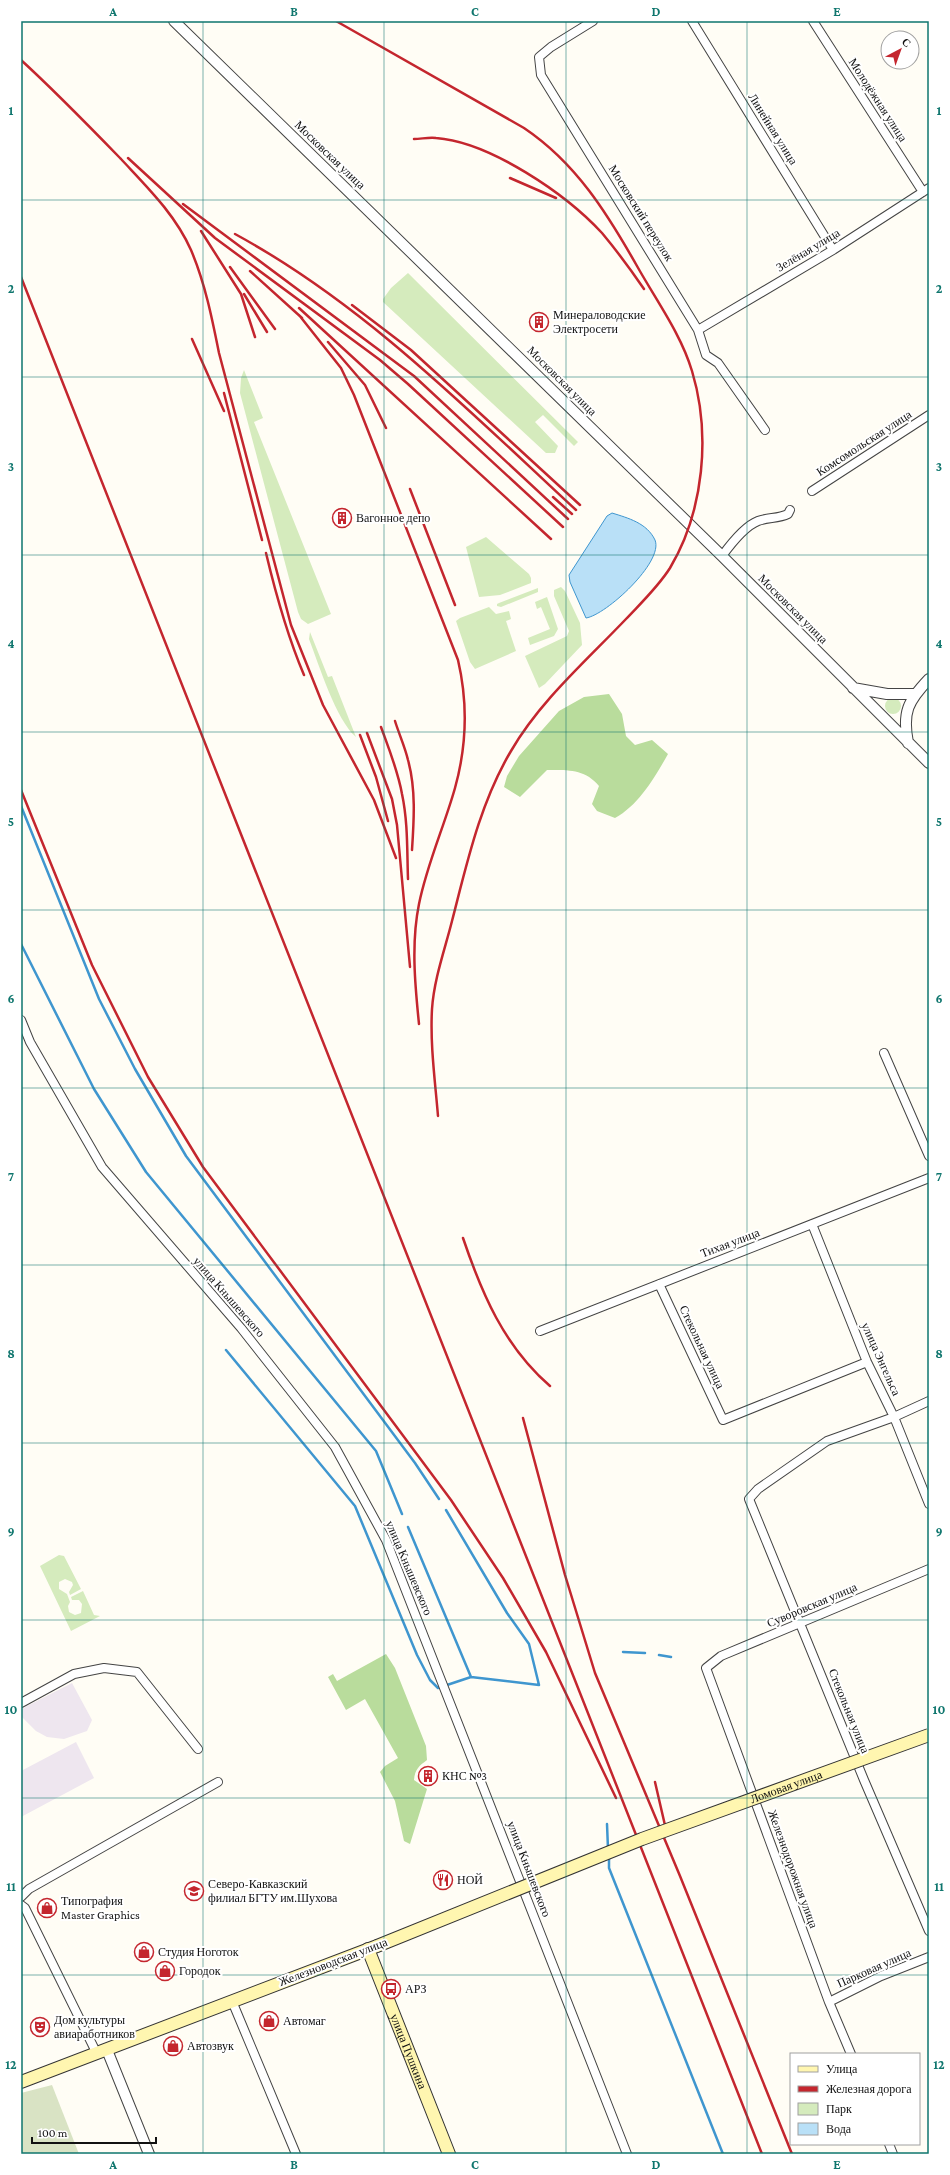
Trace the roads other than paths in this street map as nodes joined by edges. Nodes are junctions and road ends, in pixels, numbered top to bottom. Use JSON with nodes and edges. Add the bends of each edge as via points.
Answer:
{"nodes":[{"id":1,"x":174,"y":21,"type":"edge"},
{"id":2,"x":593,"y":21,"type":"edge"},
{"id":3,"x":692,"y":21,"type":"edge"},
{"id":4,"x":813,"y":21,"type":"edge"},
{"id":5,"x":926,"y":190,"type":"edge"},
{"id":6,"x":833,"y":250,"type":"junction"},
{"id":7,"x":698,"y":330,"type":"junction"},
{"id":8,"x":929,"y":415,"type":"edge"},
{"id":9,"x":765,"y":430,"type":"dead end"},
{"id":10,"x":812,"y":491,"type":"dead end"},
{"id":11,"x":790,"y":510,"type":"dead end"},
{"id":12,"x":722,"y":556,"type":"junction"},
{"id":13,"x":929,"y":679,"type":"edge"},
{"id":14,"x":852,"y":688,"type":"junction"},
{"id":15,"x":887,"y":694,"type":"junction"},
{"id":16,"x":915,"y":694,"type":"junction"},
{"id":17,"x":875,"y":711,"type":"junction"},
{"id":18,"x":908,"y":743,"type":"junction"},
{"id":19,"x":929,"y":763,"type":"edge"},
{"id":20,"x":21,"y":1020,"type":"edge"},
{"id":21,"x":884,"y":1053,"type":"dead end"},
{"id":22,"x":929,"y":1156,"type":"edge"},
{"id":23,"x":929,"y":1178,"type":"edge"},
{"id":24,"x":812,"y":1224,"type":"junction"},
{"id":25,"x":658,"y":1284,"type":"junction"},
{"id":26,"x":540,"y":1331,"type":"dead end"},
{"id":27,"x":867,"y":1362,"type":"junction"},
{"id":28,"x":929,"y":1401,"type":"edge"},
{"id":29,"x":894,"y":1417,"type":"junction"},
{"id":30,"x":929,"y":1504,"type":"edge"},
{"id":31,"x":929,"y":1569,"type":"edge"},
{"id":32,"x":800,"y":1623,"type":"junction"},
{"id":33,"x":706,"y":1668,"type":"joint"},
{"id":34,"x":21,"y":1703,"type":"edge"},
{"id":35,"x":929,"y":1736,"type":"edge"},
{"id":36,"x":198,"y":1749,"type":"dead end"},
{"id":37,"x":218,"y":1782,"type":"dead end"},
{"id":38,"x":642,"y":1839,"type":"joint"},
{"id":39,"x":21,"y":1897,"type":"edge"},
{"id":40,"x":21,"y":1905,"type":"edge"},
{"id":41,"x":929,"y":1931,"type":"edge"},
{"id":42,"x":372,"y":1948,"type":"junction"},
{"id":43,"x":929,"y":1957,"type":"edge"},
{"id":44,"x":232,"y":2001,"type":"junction"},
{"id":45,"x":829,"y":2002,"type":"junction"},
{"id":46,"x":102,"y":2052,"type":"junction"},
{"id":47,"x":851,"y":2053,"type":"edge"},
{"id":48,"x":21,"y":2082,"type":"edge"},
{"id":49,"x":148,"y":2154,"type":"edge"},
{"id":50,"x":296,"y":2154,"type":"edge"},
{"id":51,"x":450,"y":2154,"type":"edge"},
{"id":52,"x":627,"y":2154,"type":"edge"}],
"edges":[{"from":1,"to":12,"type":"street","name":"Московская улица"},
{"from":2,"to":7,"type":"street","name":"Московский переулок","via":[[539,57],[541,75]]},
{"from":3,"to":6,"type":"street","name":"Линейная улица"},
{"from":4,"to":5,"type":"street","name":"Молодёжная улица"},
{"from":5,"to":6,"type":"street","name":"Зелёная улица"},
{"from":6,"to":7,"type":"street","name":"Зелёная улица"},
{"from":7,"to":9,"type":"street","name":"Московский переулок","via":[[706,355],[718,363]]},
{"from":8,"to":10,"type":"street","name":"Комсомольская улица"},
{"from":11,"to":12,"type":"street","via":[[782,517],[757,521],[737,537]]},
{"from":12,"to":14,"type":"street","name":"Московская улица"},
{"from":13,"to":16,"type":"street"},
{"from":14,"to":15,"type":"street"},
{"from":14,"to":17,"type":"street","name":"Московская улица"},
{"from":15,"to":16,"type":"street"},
{"from":15,"to":17,"type":"street","via":[[882,696]]},
{"from":16,"to":18,"type":"street","via":[[906,708],[905,729]]},
{"from":17,"to":18,"type":"street","name":"Московская улица"},
{"from":18,"to":19,"type":"street","name":"Московская улица"},
{"from":20,"to":52,"type":"street","name":"улица Кнышевского","via":[[30,1042],[102,1167],[241,1328],[335,1447],[386,1540]]},
{"from":21,"to":22,"type":"street"},
{"from":23,"to":24,"type":"street","name":"Тихая улица"},
{"from":24,"to":25,"type":"street","name":"Тихая улица"},
{"from":24,"to":27,"type":"street","name":"улица Энгельса"},
{"from":25,"to":26,"type":"street","name":"Тихая улица"},
{"from":25,"to":27,"type":"street","name":"Стекольная улица","via":[[723,1420]]},
{"from":27,"to":29,"type":"street","name":"улица Энгельса"},
{"from":28,"to":29,"type":"street"},
{"from":29,"to":30,"type":"street","name":"улица Энгельса"},
{"from":29,"to":32,"type":"street","name":"Стекольная улица","via":[[827,1441],[758,1489],[749,1499]]},
{"from":31,"to":32,"type":"street","name":"Суворовская улица"},
{"from":32,"to":33,"type":"street","name":"Суворовская улица","via":[[721,1656]]},
{"from":32,"to":41,"type":"street","name":"Стекольная улица"},
{"from":33,"to":45,"type":"street","name":"Железнодорожная улица"},
{"from":34,"to":36,"type":"street","via":[[74,1674],[104,1668],[137,1672]]},
{"from":35,"to":38,"type":"main road","name":"Ломовая улица","bridge":true},
{"from":37,"to":39,"type":"street","via":[[29,1889]]},
{"from":38,"to":42,"type":"main road","name":"Железноводская улица","bridge":true},
{"from":40,"to":46,"type":"street","via":[[25,1908]]},
{"from":42,"to":44,"type":"main road","name":"Железноводская улица"},
{"from":42,"to":51,"type":"main road","name":"улица Пушкина"},
{"from":43,"to":45,"type":"street","name":"Парковая улица","via":[[881,1976]]},
{"from":44,"to":46,"type":"main road","name":"Железноводская улица"},
{"from":44,"to":50,"type":"street"},
{"from":45,"to":47,"type":"street","name":"Железнодорожная улица"},
{"from":46,"to":48,"type":"main road","name":"Железноводская улица"},
{"from":46,"to":49,"type":"street"}]}
